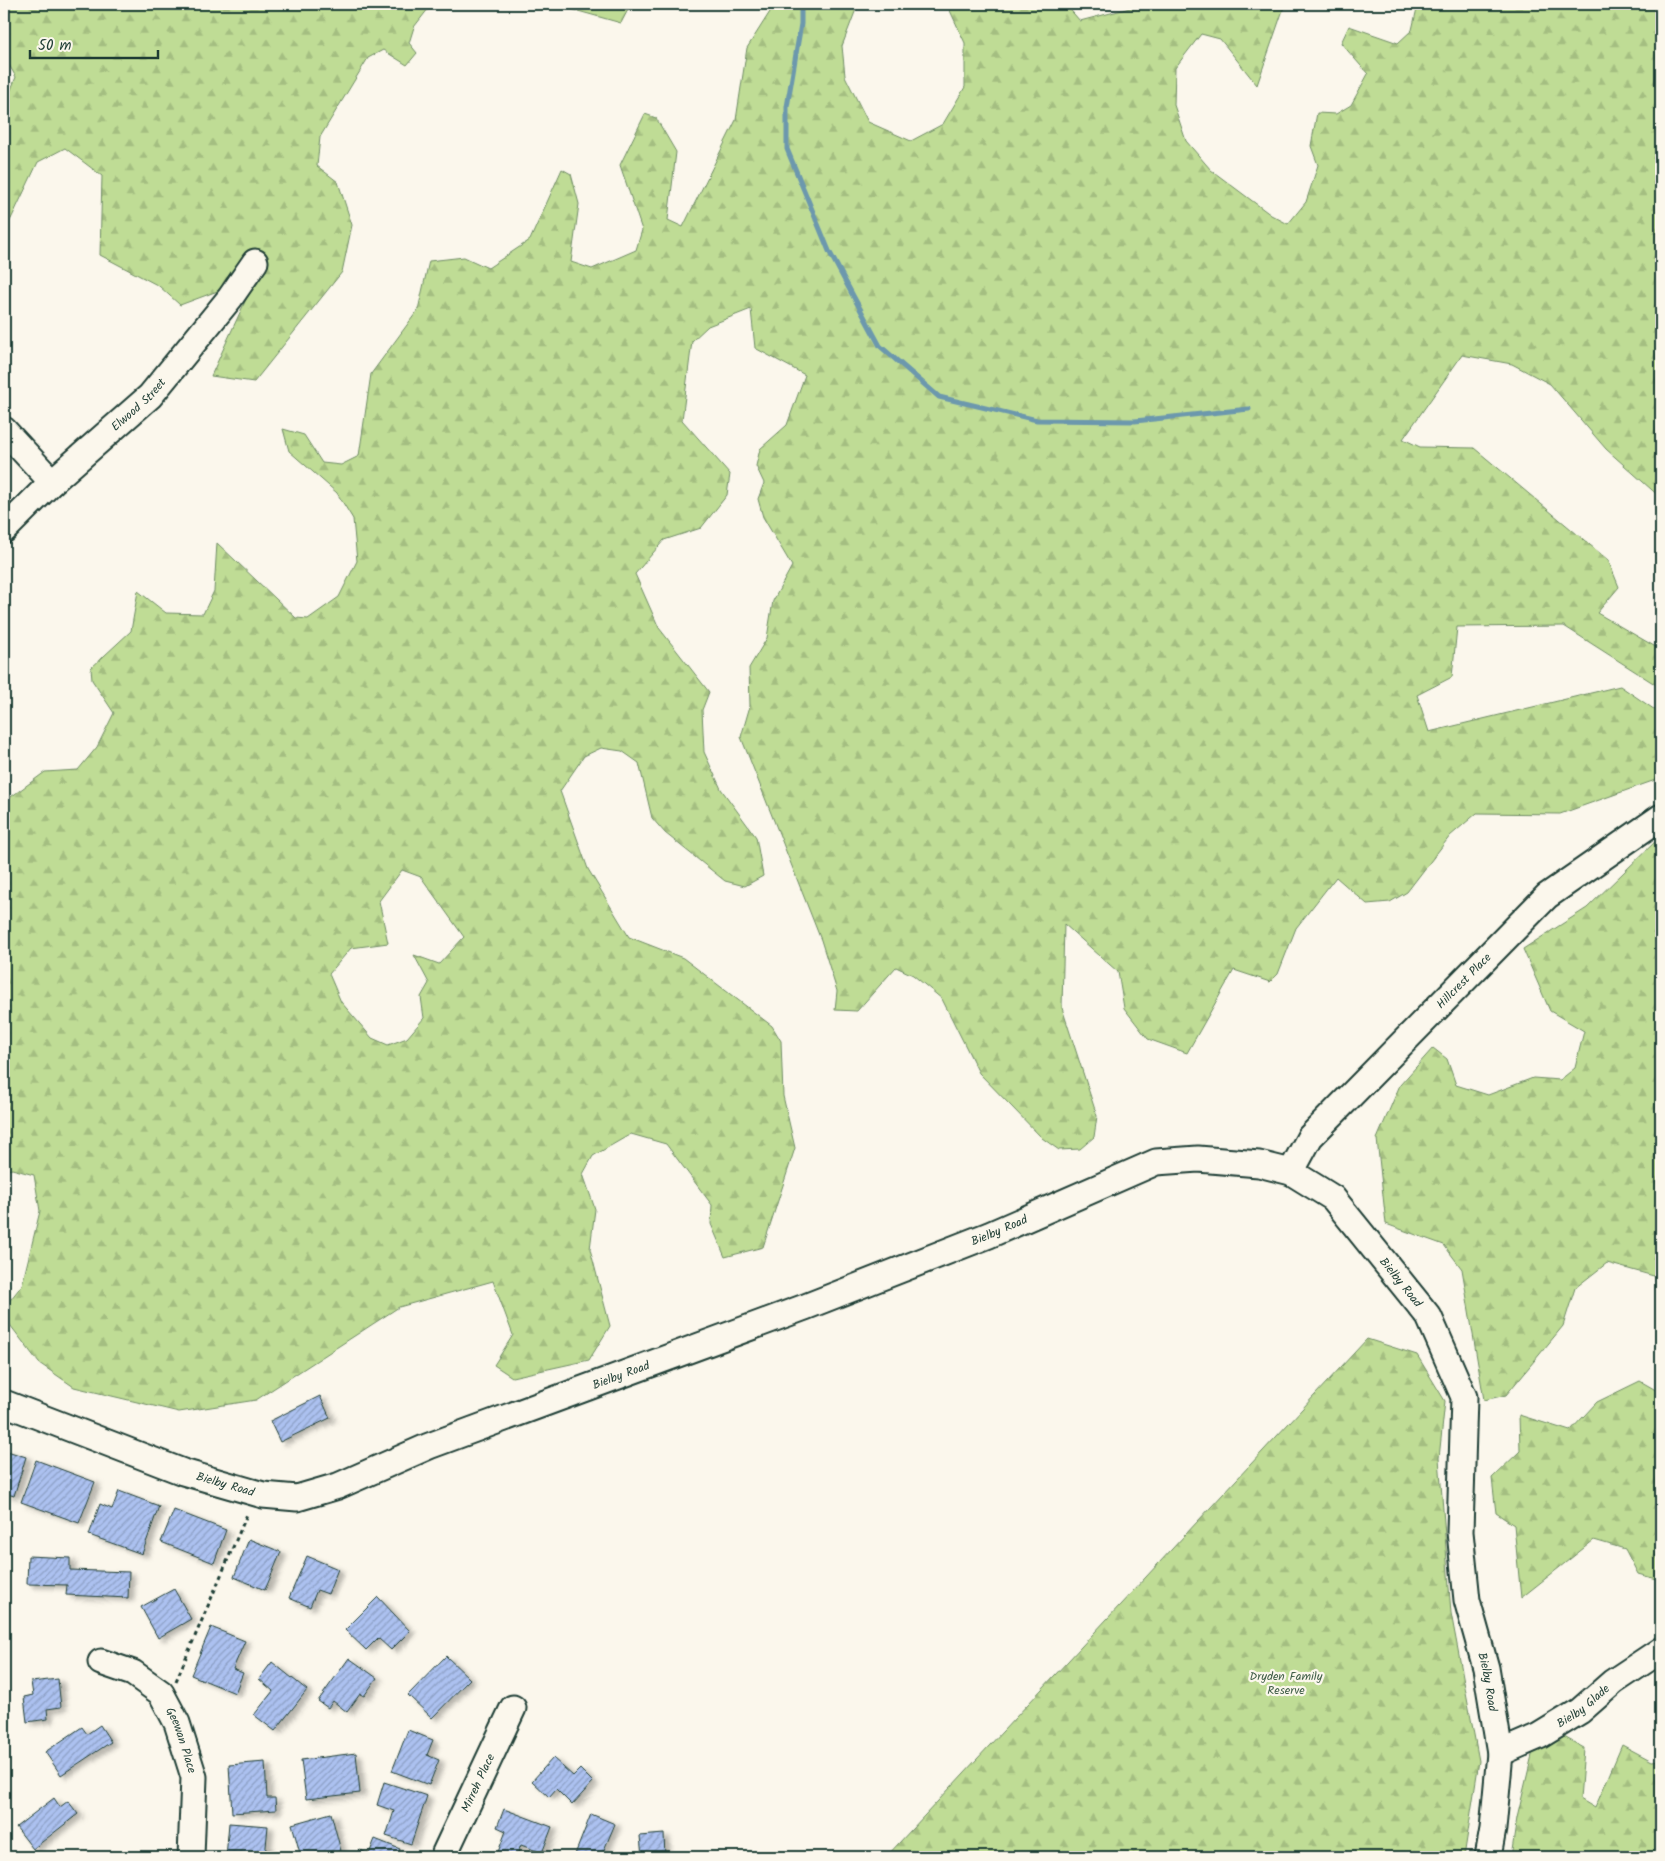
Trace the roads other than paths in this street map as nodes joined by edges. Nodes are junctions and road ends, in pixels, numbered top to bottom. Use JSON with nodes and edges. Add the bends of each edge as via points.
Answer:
{"nodes":[{"id":1,"x":255,"y":262,"type":"dead end"},
{"id":2,"x":4,"y":430,"type":"edge"},
{"id":3,"x":52,"y":482,"type":"junction"},
{"id":4,"x":4,"y":530,"type":"edge"},
{"id":5,"x":1661,"y":817,"type":"edge"},
{"id":6,"x":1291,"y":1172,"type":"junction"},
{"id":7,"x":4,"y":1403,"type":"edge"},
{"id":8,"x":1661,"y":1650,"type":"edge"},
{"id":9,"x":101,"y":1662,"type":"dead end"},
{"id":10,"x":513,"y":1708,"type":"dead end"},
{"id":11,"x":1500,"y":1753,"type":"junction"},
{"id":12,"x":192,"y":1857,"type":"edge"},
{"id":13,"x":443,"y":1857,"type":"edge"},
{"id":14,"x":1488,"y":1857,"type":"edge"}],
"edges":[{"from":1,"to":3,"type":"street","name":"Elwood Street","via":[[230,298],[150,396]]},
{"from":2,"to":3,"type":"street"},
{"from":3,"to":4,"type":"street","name":"Elwood Street"},
{"from":5,"to":6,"type":"street","name":"Hillcrest Place","via":[[1547,896],[1310,1137]]},
{"from":6,"to":7,"type":"street","name":"Bielby Road","via":[[1259,1164],[1198,1159],[1156,1162],[980,1238],[805,1307],[429,1446],[338,1486],[297,1498],[263,1495],[183,1472]]},
{"from":6,"to":11,"type":"street","name":"Bielby Road","via":[[1333,1198],[1429,1317],[1464,1397],[1460,1532],[1467,1600],[1486,1668]]},
{"from":8,"to":11,"type":"street","name":"Bielby Glade","via":[[1613,1682],[1580,1711],[1539,1736]]},
{"from":9,"to":12,"type":"street","name":"Geewan Place","via":[[133,1674],[161,1693],[177,1723],[194,1777]]},
{"from":10,"to":13,"type":"street","name":"Mirreh Place"},
{"from":11,"to":14,"type":"street","name":"Bielby Road"}]}
